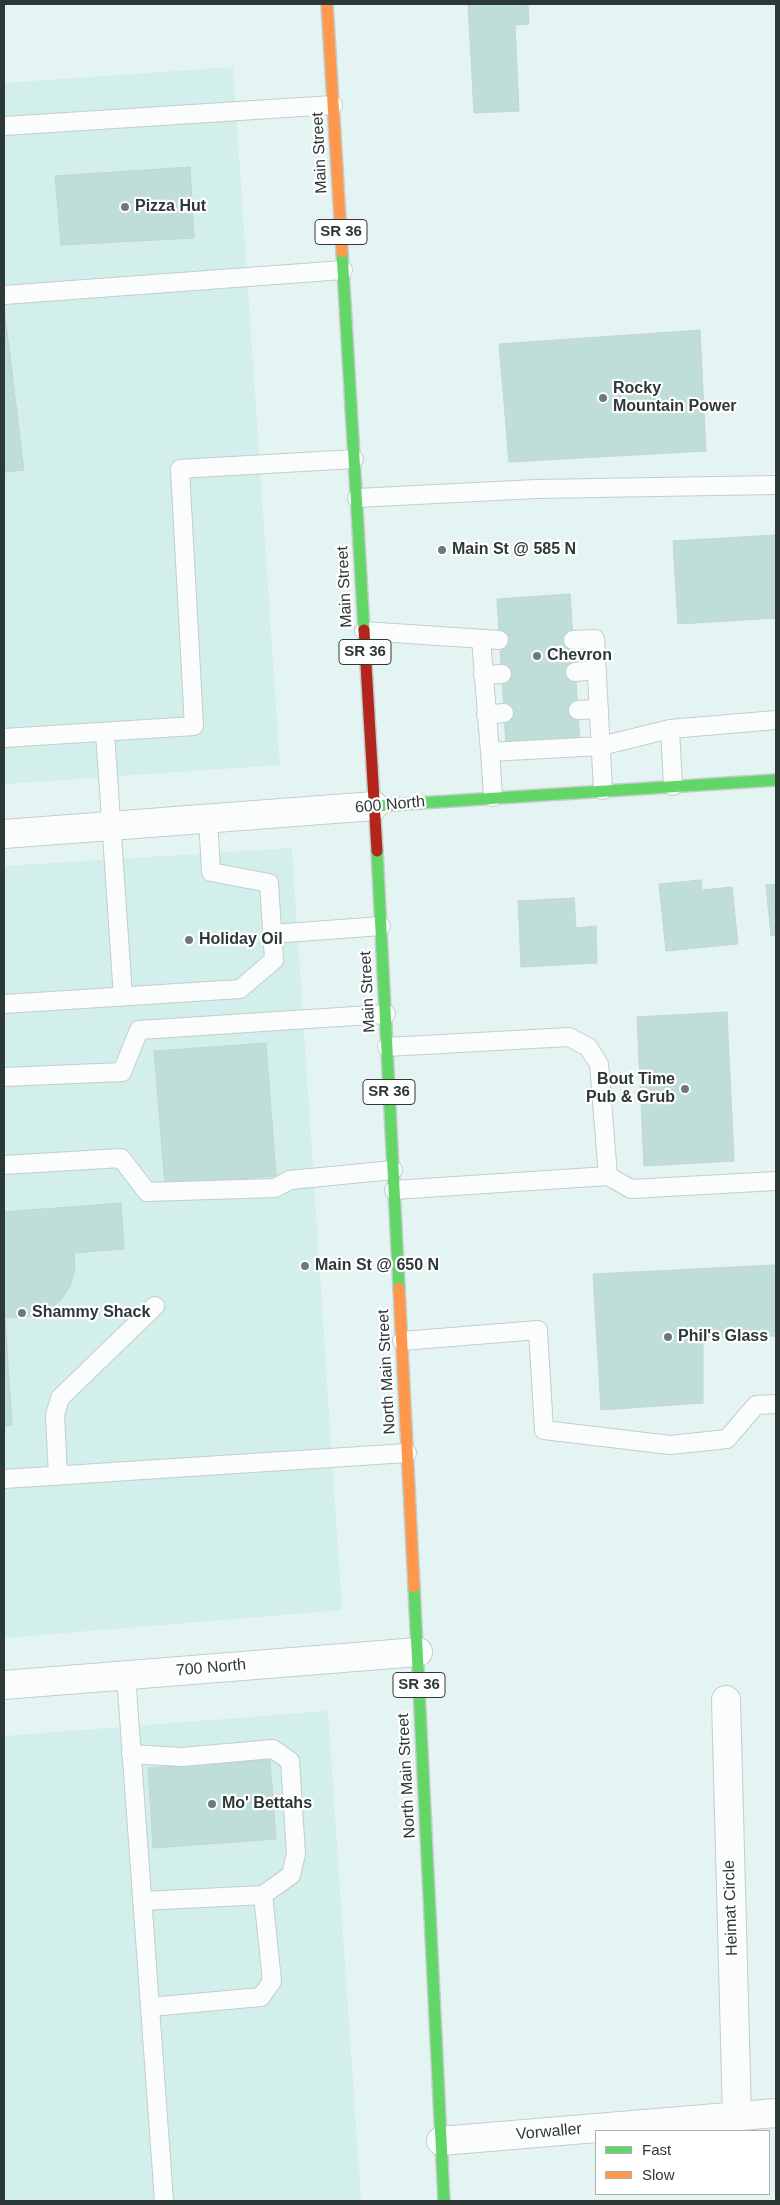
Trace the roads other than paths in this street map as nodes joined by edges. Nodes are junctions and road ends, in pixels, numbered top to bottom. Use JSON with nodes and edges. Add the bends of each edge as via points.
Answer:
{"nodes":[{"id":1,"x":327,"y":4,"type":"edge"},
{"id":2,"x":333,"y":105,"type":"junction"},
{"id":3,"x":4,"y":126,"type":"edge"},
{"id":4,"x":343,"y":270,"type":"junction"},
{"id":5,"x":4,"y":295,"type":"edge"},
{"id":6,"x":354,"y":459,"type":"junction"},
{"id":7,"x":776,"y":484,"type":"edge"},
{"id":8,"x":357,"y":498,"type":"junction"},
{"id":9,"x":364,"y":631,"type":"junction"},
{"id":10,"x":481,"y":639,"type":"junction"},
{"id":11,"x":500,"y":640,"type":"dead end"},
{"id":12,"x":573,"y":640,"type":"dead end"},
{"id":13,"x":597,"y":670,"type":"junction"},
{"id":14,"x":575,"y":672,"type":"dead end"},
{"id":15,"x":502,"y":674,"type":"dead end"},
{"id":16,"x":483,"y":675,"type":"junction"},
{"id":17,"x":598,"y":709,"type":"junction"},
{"id":18,"x":578,"y":710,"type":"dead end"},
{"id":19,"x":504,"y":714,"type":"dead end"},
{"id":20,"x":486,"y":715,"type":"junction"},
{"id":21,"x":776,"y":720,"type":"edge"},
{"id":22,"x":670,"y":729,"type":"junction"},
{"id":23,"x":105,"y":732,"type":"junction"},
{"id":24,"x":4,"y":738,"type":"edge"},
{"id":25,"x":601,"y":746,"type":"junction"},
{"id":26,"x":490,"y":752,"type":"junction"},
{"id":27,"x":776,"y":780,"type":"edge"},
{"id":28,"x":673,"y":786,"type":"junction"},
{"id":29,"x":603,"y":790,"type":"junction"},
{"id":30,"x":493,"y":797,"type":"junction"},
{"id":31,"x":374,"y":806,"type":"junction"},
{"id":32,"x":208,"y":818,"type":"junction"},
{"id":33,"x":112,"y":826,"type":"junction"},
{"id":34,"x":4,"y":834,"type":"edge"},
{"id":35,"x":381,"y":926,"type":"junction"},
{"id":36,"x":272,"y":934,"type":"junction"},
{"id":37,"x":123,"y":997,"type":"junction"},
{"id":38,"x":4,"y":1004,"type":"edge"},
{"id":39,"x":386,"y":1014,"type":"junction"},
{"id":40,"x":387,"y":1047,"type":"junction"},
{"id":41,"x":4,"y":1077,"type":"edge"},
{"id":42,"x":4,"y":1165,"type":"edge"},
{"id":43,"x":393,"y":1170,"type":"junction"},
{"id":44,"x":608,"y":1176,"type":"junction"},
{"id":45,"x":776,"y":1181,"type":"edge"},
{"id":46,"x":394,"y":1190,"type":"junction"},
{"id":47,"x":155,"y":1306,"type":"dead end"},
{"id":48,"x":402,"y":1341,"type":"junction"},
{"id":49,"x":776,"y":1404,"type":"edge"},
{"id":50,"x":408,"y":1453,"type":"junction"},
{"id":51,"x":58,"y":1476,"type":"junction"},
{"id":52,"x":4,"y":1480,"type":"edge"},
{"id":53,"x":418,"y":1652,"type":"junction"},
{"id":54,"x":126,"y":1675,"type":"junction"},
{"id":55,"x":4,"y":1685,"type":"edge"},
{"id":56,"x":726,"y":1700,"type":"dead end"},
{"id":57,"x":131,"y":1754,"type":"junction"},
{"id":58,"x":263,"y":1895,"type":"junction"},
{"id":59,"x":142,"y":1901,"type":"junction"},
{"id":60,"x":150,"y":2007,"type":"junction"},
{"id":61,"x":776,"y":2113,"type":"edge"},
{"id":62,"x":737,"y":2116,"type":"junction"},
{"id":63,"x":441,"y":2141,"type":"junction"},
{"id":64,"x":164,"y":2201,"type":"edge"},
{"id":65,"x":444,"y":2201,"type":"edge"}],
"edges":[{"from":1,"to":2,"type":"main road","name":"Main Street","number":"SR 36"},
{"from":2,"to":3,"type":"lane"},
{"from":2,"to":4,"type":"main road","name":"Main Street","number":"SR 36"},
{"from":4,"to":5,"type":"lane"},
{"from":4,"to":6,"type":"main road","name":"Main Street","number":"SR 36"},
{"from":6,"to":8,"type":"main road","name":"Main Street","number":"SR 36"},
{"from":6,"to":23,"type":"lane","via":[[180,469],[194,726]]},
{"from":7,"to":8,"type":"lane","via":[[536,489]]},
{"from":8,"to":9,"type":"main road","name":"Main Street","number":"SR 36"},
{"from":9,"to":10,"type":"lane"},
{"from":9,"to":31,"type":"main road","name":"Main Street","number":"SR 36"},
{"from":10,"to":11,"type":"lane"},
{"from":10,"to":16,"type":"lane"},
{"from":12,"to":13,"type":"lane","via":[[595,639]]},
{"from":13,"to":14,"type":"lane"},
{"from":13,"to":17,"type":"lane"},
{"from":15,"to":16,"type":"lane"},
{"from":16,"to":20,"type":"lane"},
{"from":17,"to":18,"type":"lane"},
{"from":17,"to":25,"type":"lane"},
{"from":19,"to":20,"type":"lane"},
{"from":20,"to":26,"type":"lane"},
{"from":21,"to":22,"type":"lane"},
{"from":22,"to":25,"type":"lane"},
{"from":22,"to":28,"type":"lane"},
{"from":23,"to":24,"type":"lane"},
{"from":23,"to":33,"type":"lane"},
{"from":25,"to":26,"type":"lane"},
{"from":25,"to":29,"type":"lane"},
{"from":26,"to":30,"type":"lane"},
{"from":27,"to":28,"type":"main road","name":"600 North"},
{"from":28,"to":29,"type":"main road","name":"600 North"},
{"from":29,"to":30,"type":"main road","name":"600 North"},
{"from":30,"to":31,"type":"main road","name":"600 North"},
{"from":31,"to":32,"type":"street","name":"600 North"},
{"from":31,"to":35,"type":"main road","name":"Main Street","number":"SR 36"},
{"from":32,"to":33,"type":"street","name":"600 North"},
{"from":32,"to":36,"type":"lane","via":[[211,872],[269,883]]},
{"from":33,"to":34,"type":"street","name":"600 North"},
{"from":33,"to":37,"type":"lane"},
{"from":35,"to":36,"type":"lane"},
{"from":35,"to":39,"type":"main road","name":"Main Street","number":"SR 36"},
{"from":36,"to":37,"type":"lane","via":[[274,960],[240,989]]},
{"from":37,"to":38,"type":"lane"},
{"from":39,"to":40,"type":"main road","name":"Main Street","number":"SR 36"},
{"from":39,"to":41,"type":"lane","via":[[140,1030],[122,1072]]},
{"from":40,"to":43,"type":"main road","name":"Main Street","number":"SR 36"},
{"from":40,"to":44,"type":"lane","via":[[569,1037],[588,1047],[599,1064]]},
{"from":42,"to":43,"type":"lane","via":[[121,1158],[147,1192],[275,1188],[290,1180]]},
{"from":43,"to":46,"type":"main road","name":"North Main Street","number":"SR 36"},
{"from":44,"to":45,"type":"lane","via":[[631,1189]]},
{"from":44,"to":46,"type":"lane"},
{"from":46,"to":48,"type":"main road","name":"North Main Street","number":"SR 36"},
{"from":47,"to":51,"type":"lane","via":[[60,1398],[56,1415]]},
{"from":48,"to":49,"type":"lane","via":[[538,1330],[544,1430],[670,1445],[727,1439],[756,1405]]},
{"from":48,"to":50,"type":"main road","name":"North Main Street","number":"SR 36"},
{"from":50,"to":51,"type":"lane"},
{"from":50,"to":53,"type":"main road","name":"North Main Street","number":"SR 36"},
{"from":51,"to":52,"type":"lane"},
{"from":53,"to":54,"type":"street","name":"700 North"},
{"from":53,"to":63,"type":"main road","name":"North Main Street","number":"SR 36"},
{"from":54,"to":55,"type":"street","name":"700 North"},
{"from":54,"to":57,"type":"lane"},
{"from":56,"to":62,"type":"street","name":"Heimat Circle"},
{"from":57,"to":58,"type":"lane","via":[[182,1757],[273,1748],[290,1761],[296,1854],[292,1875]]},
{"from":57,"to":59,"type":"lane"},
{"from":58,"to":59,"type":"lane"},
{"from":58,"to":60,"type":"lane","via":[[272,1981],[261,1997]]},
{"from":59,"to":60,"type":"lane"},
{"from":60,"to":64,"type":"lane"},
{"from":61,"to":62,"type":"street","name":"Vorwaller"},
{"from":62,"to":63,"type":"street","name":"Vorwaller"},
{"from":63,"to":65,"type":"main road","name":"North Main Street","number":"SR 36"}]}
